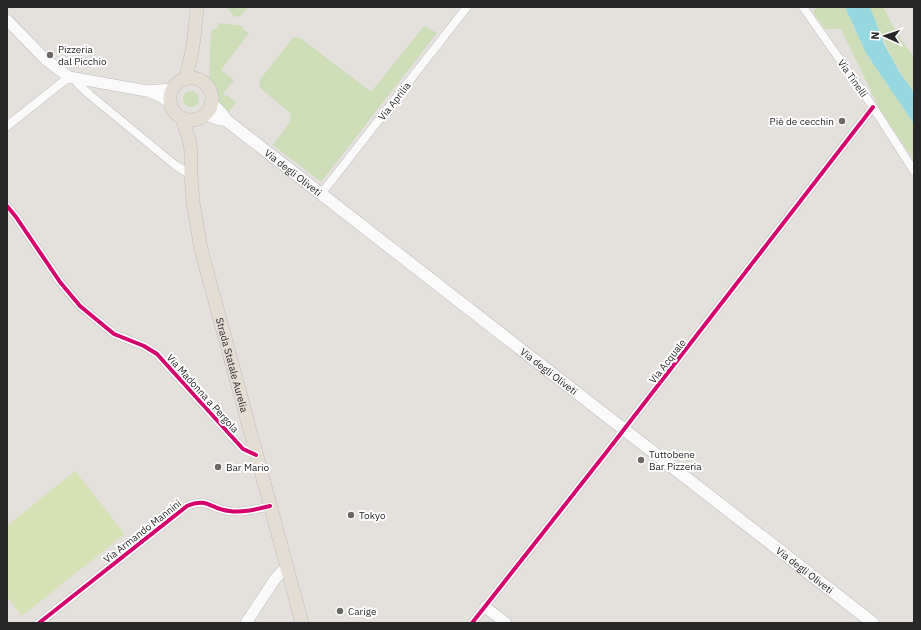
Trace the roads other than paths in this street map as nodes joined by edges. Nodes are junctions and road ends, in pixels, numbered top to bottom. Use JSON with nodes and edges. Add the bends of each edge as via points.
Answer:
{"nodes":[{"id":1,"x":197,"y":7,"type":"edge"},
{"id":2,"x":467,"y":7,"type":"edge"},
{"id":3,"x":803,"y":7,"type":"edge"},
{"id":4,"x":7,"y":20,"type":"edge"},
{"id":5,"x":196,"y":31,"type":"junction"},
{"id":6,"x":72,"y":77,"type":"junction"},
{"id":7,"x":185,"y":79,"type":"junction"},
{"id":8,"x":202,"y":81,"type":"junction"},
{"id":9,"x":172,"y":89,"type":"junction"},
{"id":10,"x":147,"y":91,"type":"junction"},
{"id":11,"x":171,"y":103,"type":"junction"},
{"id":12,"x":873,"y":107,"type":"junction"},
{"id":13,"x":205,"y":112,"type":"junction"},
{"id":14,"x":182,"y":118,"type":"junction"},
{"id":15,"x":7,"y":126,"type":"edge"},
{"id":16,"x":191,"y":151,"type":"junction"},
{"id":17,"x":914,"y":171,"type":"edge"},
{"id":18,"x":191,"y":175,"type":"junction"},
{"id":19,"x":322,"y":194,"type":"junction"},
{"id":20,"x":7,"y":206,"type":"edge"},
{"id":21,"x":623,"y":430,"type":"junction"},
{"id":22,"x":256,"y":455,"type":"junction"},
{"id":23,"x":270,"y":506,"type":"junction"},
{"id":24,"x":287,"y":566,"type":"junction"},
{"id":25,"x":485,"y":607,"type":"junction"},
{"id":26,"x":39,"y":623,"type":"edge"},
{"id":27,"x":246,"y":623,"type":"edge"},
{"id":28,"x":302,"y":623,"type":"edge"},
{"id":29,"x":472,"y":623,"type":"edge"},
{"id":30,"x":506,"y":623,"type":"edge"},
{"id":31,"x":873,"y":623,"type":"edge"}],
"edges":[{"from":1,"to":5,"type":"main road","name":"Strada Statale Aurelia"},
{"from":2,"to":19,"type":"street","name":"Via Aprilia"},
{"from":3,"to":12,"type":"street","name":"Via Tinelli"},
{"from":4,"to":6,"type":"street","via":[[45,59]]},
{"from":5,"to":7,"type":"main road","name":"Strada Statale Aurelia"},
{"from":5,"to":8,"type":"main road","name":"Strada Statale Aurelia"},
{"from":6,"to":10,"type":"street"},
{"from":6,"to":15,"type":"street"},
{"from":6,"to":18,"type":"street","via":[[175,165]]},
{"from":7,"to":8,"type":"main road"},
{"from":7,"to":9,"type":"main road"},
{"from":8,"to":13,"type":"main road","name":"Strada Statale Aurelia","via":[[210,90],[212,97]]},
{"from":9,"to":10,"type":"street"},
{"from":9,"to":11,"type":"main road"},
{"from":10,"to":11,"type":"street"},
{"from":11,"to":14,"type":"main road","name":"Strada Statale Aurelia"},
{"from":12,"to":17,"type":"street","name":"Via Tinelli"},
{"from":12,"to":21,"type":"street","name":"Via Acquale"},
{"from":13,"to":14,"type":"main road","via":[[193,119]]},
{"from":13,"to":16,"type":"main road","name":"Strada Statale Aurelia"},
{"from":13,"to":19,"type":"main road","name":"Via degli Oliveti","via":[[226,120]]},
{"from":14,"to":16,"type":"main road","name":"Strada Statale Aurelia"},
{"from":16,"to":18,"type":"main road","name":"Strada Statale Aurelia"},
{"from":18,"to":22,"type":"main road","name":"Strada Statale Aurelia","via":[[201,249]]},
{"from":19,"to":21,"type":"main road","name":"Via degli Oliveti"},
{"from":20,"to":22,"type":"street","name":"Via Madonna a Pergola","via":[[60,282],[80,306],[114,334],[157,354],[243,449]]},
{"from":21,"to":25,"type":"street","name":"Via Acquale"},
{"from":21,"to":31,"type":"main road","name":"Via degli Oliveti"},
{"from":22,"to":23,"type":"main road","name":"Strada Statale Aurelia"},
{"from":23,"to":24,"type":"main road","name":"Strada Statale Aurelia"},
{"from":23,"to":26,"type":"street","name":"Via Armando Mannini","via":[[241,512],[196,502],[187,506]]},
{"from":24,"to":27,"type":"street","via":[[275,579]]},
{"from":24,"to":28,"type":"main road","name":"Strada Statale Aurelia"},
{"from":25,"to":29,"type":"street","name":"Via Acquale"},
{"from":25,"to":30,"type":"street"}]}
